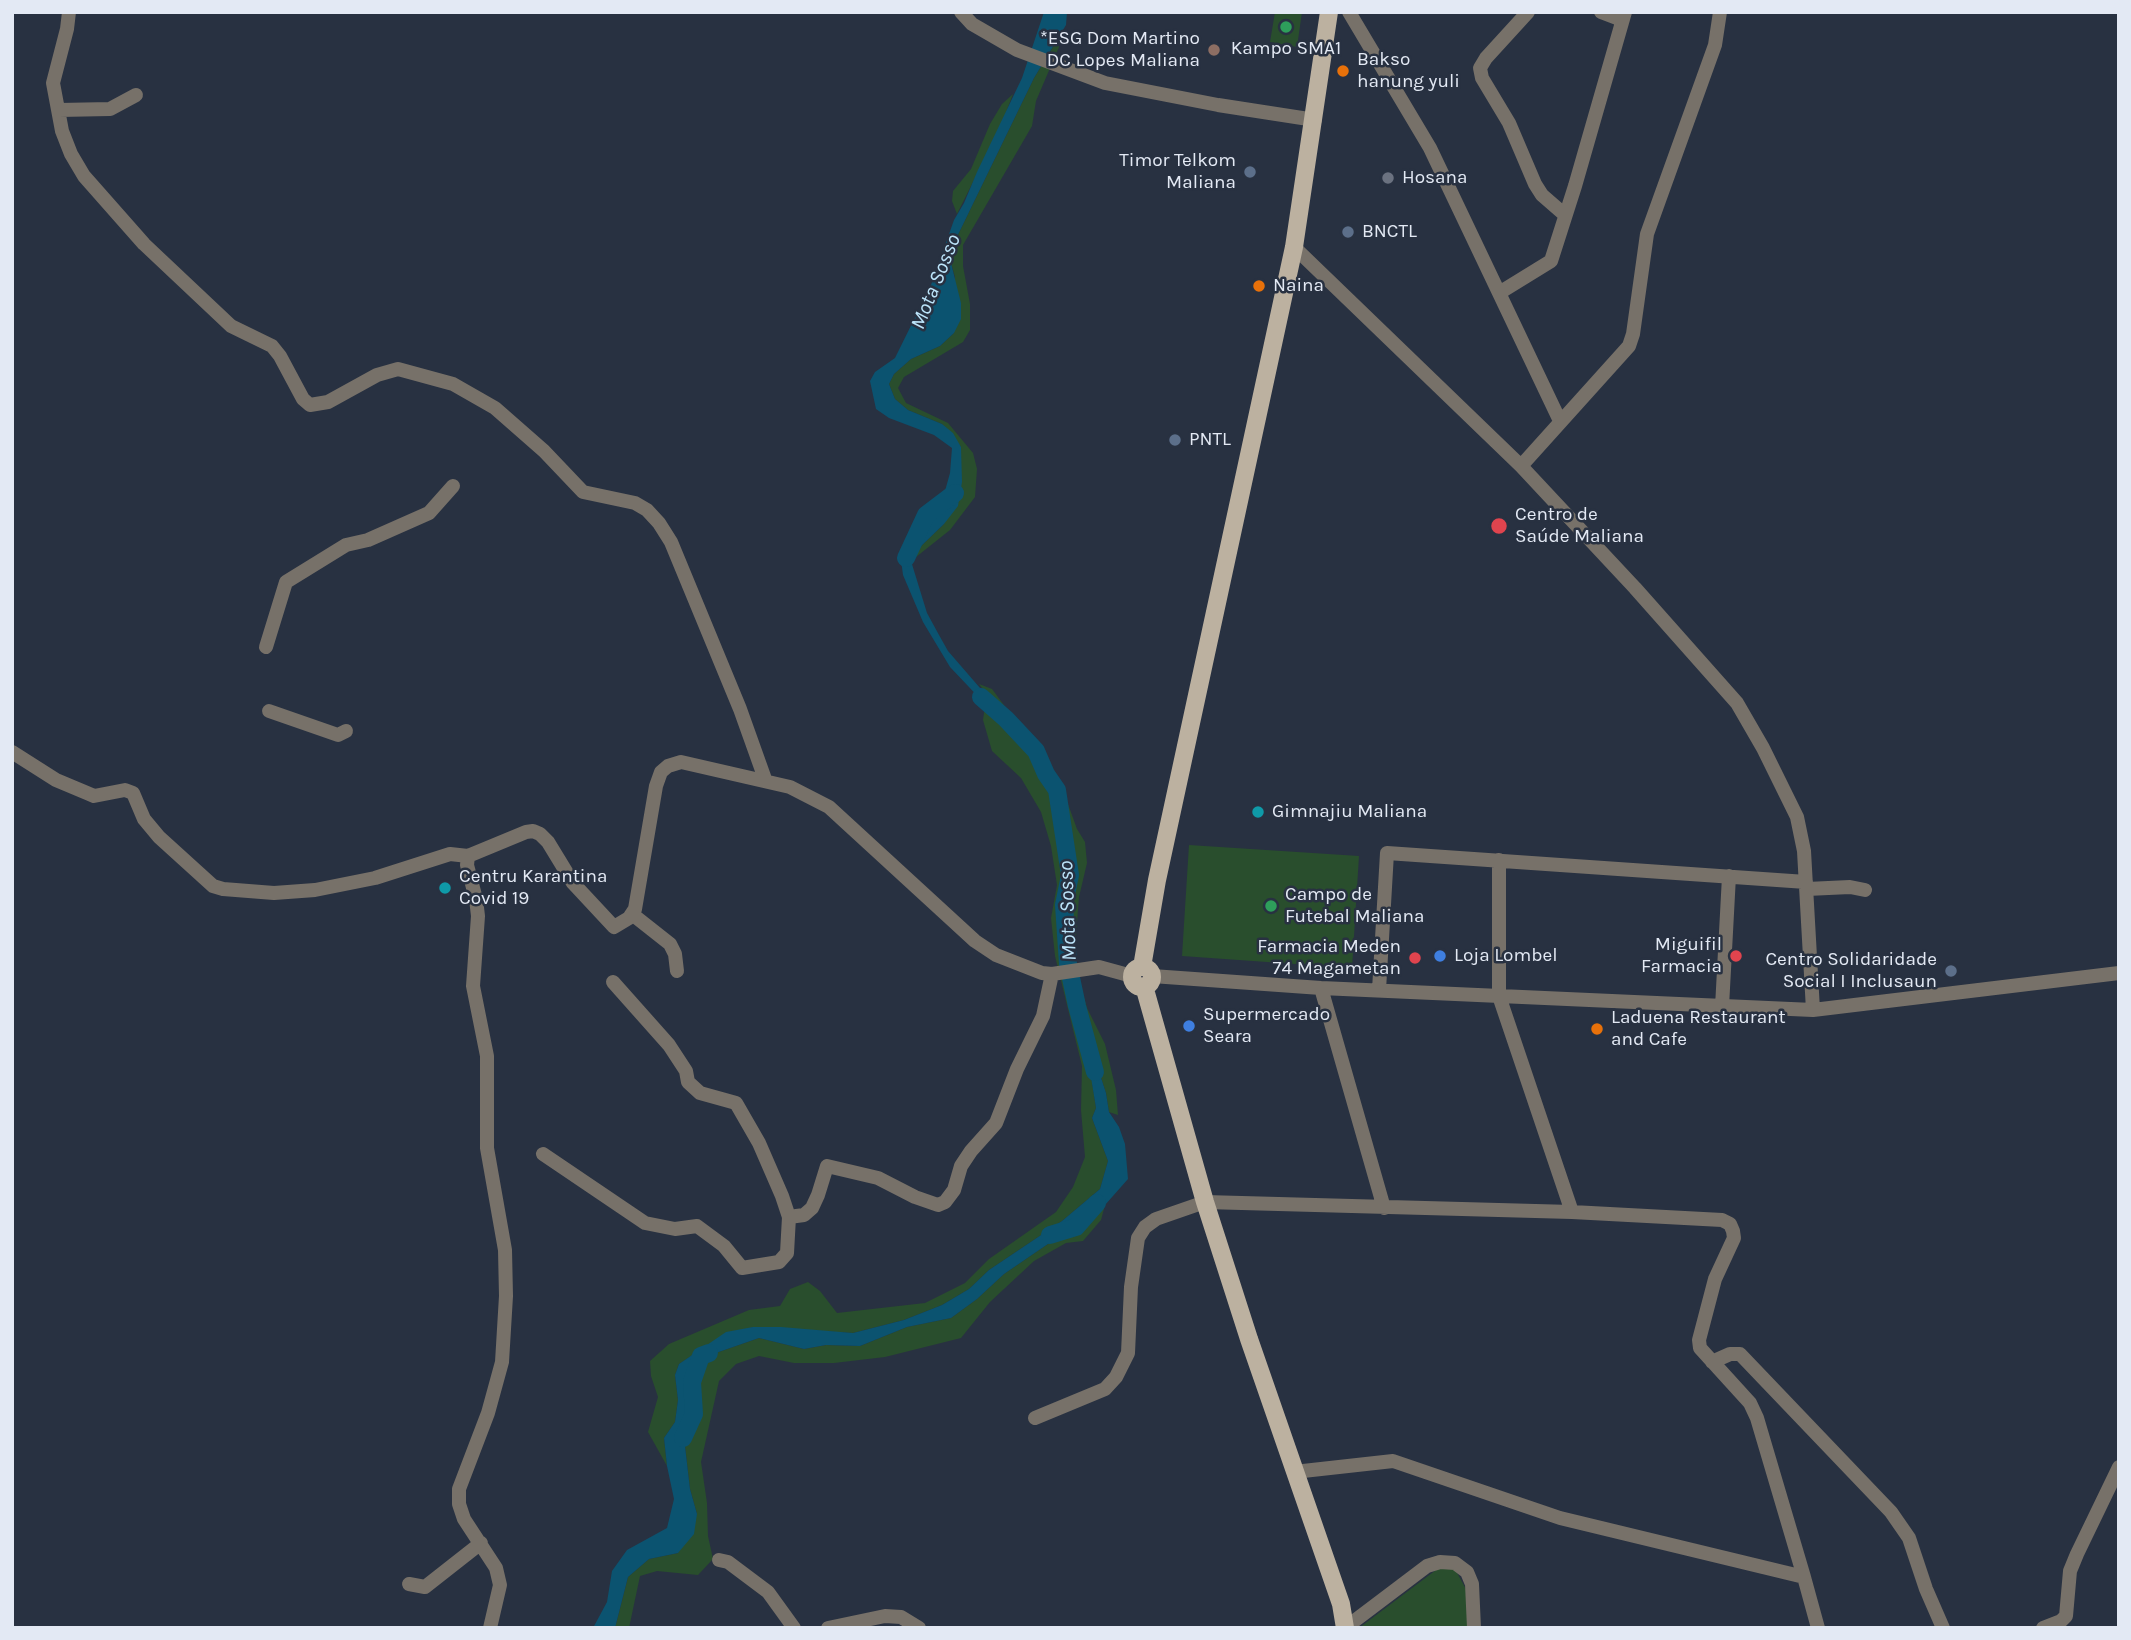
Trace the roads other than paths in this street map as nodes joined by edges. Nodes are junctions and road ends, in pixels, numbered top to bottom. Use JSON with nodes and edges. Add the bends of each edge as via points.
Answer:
{"nodes":[{"id":1,"x":69,"y":12,"type":"edge"},
{"id":2,"x":961,"y":12,"type":"edge"},
{"id":3,"x":1329,"y":12,"type":"edge"},
{"id":4,"x":1349,"y":12,"type":"edge"},
{"id":5,"x":1528,"y":12,"type":"edge"},
{"id":6,"x":1601,"y":12,"type":"edge"},
{"id":7,"x":1720,"y":12,"type":"edge"},
{"id":8,"x":1623,"y":16,"type":"edge"},
{"id":9,"x":136,"y":95,"type":"dead end"},
{"id":10,"x":59,"y":110,"type":"junction"},
{"id":11,"x":1315,"y":120,"type":"junction"},
{"id":12,"x":1565,"y":215,"type":"junction"},
{"id":13,"x":1294,"y":247,"type":"junction"},
{"id":14,"x":1499,"y":293,"type":"junction"},
{"id":15,"x":1560,"y":422,"type":"junction"},
{"id":16,"x":1521,"y":466,"type":"junction"},
{"id":17,"x":453,"y":486,"type":"dead end"},
{"id":18,"x":266,"y":647,"type":"dead end"},
{"id":19,"x":269,"y":711,"type":"dead end"},
{"id":20,"x":346,"y":731,"type":"dead end"},
{"id":21,"x":12,"y":752,"type":"edge"},
{"id":22,"x":765,"y":779,"type":"junction"},
{"id":23,"x":468,"y":856,"type":"junction"},
{"id":24,"x":1499,"y":860,"type":"junction"},
{"id":25,"x":1729,"y":876,"type":"junction"},
{"id":26,"x":1807,"y":886,"type":"junction"},
{"id":27,"x":1865,"y":890,"type":"dead end"},
{"id":28,"x":632,"y":914,"type":"junction"},
{"id":29,"x":677,"y":971,"type":"dead end"},
{"id":30,"x":2119,"y":972,"type":"edge"},
{"id":31,"x":1052,"y":974,"type":"junction"},
{"id":32,"x":1143,"y":976,"type":"junction"},
{"id":33,"x":613,"y":982,"type":"dead end"},
{"id":34,"x":1321,"y":988,"type":"junction"},
{"id":35,"x":1379,"y":990,"type":"junction"},
{"id":36,"x":1499,"y":996,"type":"junction"},
{"id":37,"x":1722,"y":1007,"type":"junction"},
{"id":38,"x":1813,"y":1010,"type":"junction"},
{"id":39,"x":543,"y":1154,"type":"dead end"},
{"id":40,"x":1205,"y":1202,"type":"junction"},
{"id":41,"x":1384,"y":1208,"type":"junction"},
{"id":42,"x":1572,"y":1212,"type":"junction"},
{"id":43,"x":789,"y":1217,"type":"junction"},
{"id":44,"x":1712,"y":1362,"type":"junction"},
{"id":45,"x":1035,"y":1418,"type":"dead end"},
{"id":46,"x":2119,"y":1468,"type":"edge"},
{"id":47,"x":1294,"y":1472,"type":"junction"},
{"id":48,"x":481,"y":1544,"type":"junction"},
{"id":49,"x":719,"y":1560,"type":"dead end"},
{"id":50,"x":1804,"y":1577,"type":"junction"},
{"id":51,"x":409,"y":1584,"type":"dead end"},
{"id":52,"x":491,"y":1628,"type":"edge"},
{"id":53,"x":794,"y":1628,"type":"edge"},
{"id":54,"x":828,"y":1628,"type":"edge"},
{"id":55,"x":919,"y":1628,"type":"edge"},
{"id":56,"x":1345,"y":1628,"type":"edge"},
{"id":57,"x":1475,"y":1628,"type":"edge"},
{"id":58,"x":1818,"y":1628,"type":"edge"},
{"id":59,"x":1943,"y":1628,"type":"edge"},
{"id":60,"x":2043,"y":1628,"type":"edge"}],
"edges":[{"from":1,"to":10,"type":"street","via":[[53,83]]},
{"from":2,"to":11,"type":"street","via":[[972,24],[1017,50],[1105,83]]},
{"from":3,"to":11,"type":"main road"},
{"from":4,"to":14,"type":"street","via":[[1430,148]]},
{"from":5,"to":12,"type":"street","via":[[1480,68],[1535,184]]},
{"from":6,"to":8,"type":"street"},
{"from":7,"to":15,"type":"street","via":[[1715,44],[1647,234],[1629,346]]},
{"from":8,"to":12,"type":"street"},
{"from":9,"to":10,"type":"street","via":[[110,109]]},
{"from":10,"to":22,"type":"street","via":[[62,131],[84,176],[144,244],[210,308],[231,326],[272,346],[310,405],[328,402],[377,375],[398,369],[453,384],[495,408],[583,492],[647,510],[670,542]]},
{"from":11,"to":13,"type":"main road"},
{"from":12,"to":14,"type":"street","via":[[1551,261]]},
{"from":13,"to":16,"type":"street"},
{"from":13,"to":32,"type":"main road","via":[[1157,880]]},
{"from":14,"to":15,"type":"street"},
{"from":15,"to":16,"type":"street"},
{"from":16,"to":26,"type":"street","via":[[1737,703],[1797,817]]},
{"from":17,"to":18,"type":"street","via":[[429,513],[346,545],[286,582]]},
{"from":19,"to":20,"type":"street","via":[[338,735]]},
{"from":21,"to":23,"type":"street","via":[[56,780],[94,796],[124,790],[132,793],[159,837],[213,886],[223,889],[315,890],[375,878],[450,854]]},
{"from":22,"to":28,"type":"street","via":[[681,762],[661,772]]},
{"from":22,"to":31,"type":"street","via":[[790,786],[829,807],[996,956]]},
{"from":23,"to":28,"type":"street","via":[[533,831],[548,842],[573,883],[614,928]]},
{"from":23,"to":48,"type":"street","via":[[478,916],[473,986],[487,1056],[487,1148],[505,1250],[506,1296],[502,1362],[459,1489],[464,1519]]},
{"from":24,"to":25,"type":"street"},
{"from":24,"to":35,"type":"street","via":[[1387,853]]},
{"from":24,"to":36,"type":"street"},
{"from":25,"to":26,"type":"street"},
{"from":25,"to":37,"type":"street"},
{"from":26,"to":27,"type":"street"},
{"from":26,"to":38,"type":"street"},
{"from":28,"to":29,"type":"street","via":[[670,944]]},
{"from":30,"to":38,"type":"street"},
{"from":31,"to":32,"type":"street","via":[[1099,967]]},
{"from":31,"to":43,"type":"street","via":[[1043,1016],[996,1123],[961,1166],[945,1202],[938,1205],[878,1178],[827,1166],[812,1208],[804,1215]]},
{"from":32,"to":34,"type":"street"},
{"from":32,"to":40,"type":"main road"},
{"from":33,"to":43,"type":"street","via":[[669,1045],[688,1082],[700,1093],[736,1103],[759,1143]]},
{"from":34,"to":35,"type":"street"},
{"from":34,"to":41,"type":"street"},
{"from":35,"to":36,"type":"street"},
{"from":36,"to":37,"type":"street"},
{"from":36,"to":42,"type":"street"},
{"from":37,"to":38,"type":"street"},
{"from":39,"to":43,"type":"street","via":[[645,1223],[675,1229],[697,1226],[724,1246],[742,1268],[779,1262],[787,1253]]},
{"from":40,"to":41,"type":"street"},
{"from":40,"to":45,"type":"street","via":[[1156,1219],[1138,1238],[1128,1353],[1116,1377],[1105,1389]]},
{"from":40,"to":47,"type":"main road"},
{"from":41,"to":42,"type":"street"},
{"from":42,"to":44,"type":"street","via":[[1730,1224],[1734,1238],[1715,1279],[1699,1340]]},
{"from":44,"to":50,"type":"street","via":[[1751,1404],[1757,1418]]},
{"from":44,"to":59,"type":"street","via":[[1740,1354],[1891,1512],[1909,1538]]},
{"from":46,"to":60,"type":"street","via":[[2070,1571],[2066,1616]]},
{"from":47,"to":50,"type":"street","via":[[1393,1461],[1560,1518]]},
{"from":47,"to":56,"type":"main road","via":[[1341,1604]]},
{"from":48,"to":51,"type":"street","via":[[425,1587]]},
{"from":48,"to":52,"type":"street","via":[[496,1568],[500,1585]]},
{"from":49,"to":53,"type":"street","via":[[768,1591]]},
{"from":50,"to":58,"type":"street"},
{"from":54,"to":55,"type":"street","via":[[886,1616],[901,1617]]},
{"from":56,"to":57,"type":"street","via":[[1427,1566],[1440,1562],[1455,1563],[1467,1572]]}]}
